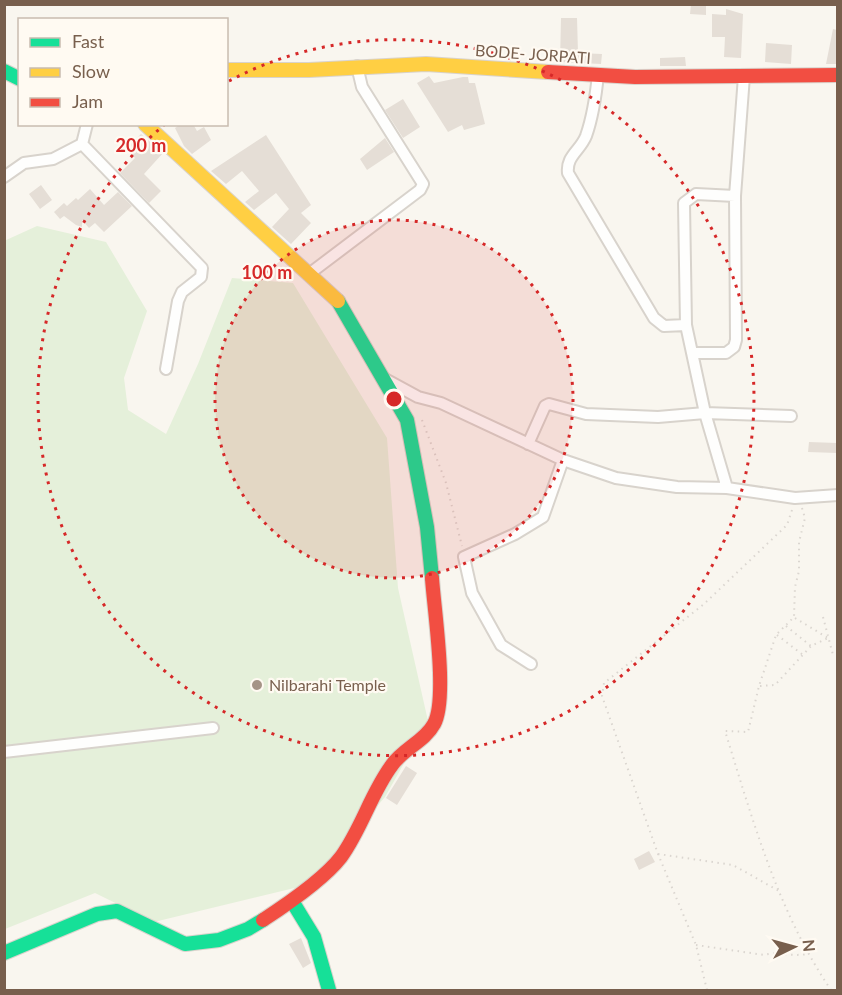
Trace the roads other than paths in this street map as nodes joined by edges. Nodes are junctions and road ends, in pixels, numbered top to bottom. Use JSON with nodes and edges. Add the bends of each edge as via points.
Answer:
{"nodes":[{"id":1,"x":357,"y":66,"type":"junction"},
{"id":2,"x":228,"y":70,"type":"edge"},
{"id":3,"x":4,"y":71,"type":"edge"},
{"id":4,"x":598,"y":74,"type":"junction"},
{"id":5,"x":837,"y":75,"type":"edge"},
{"id":6,"x":744,"y":76,"type":"junction"},
{"id":7,"x":18,"y":78,"type":"edge"},
{"id":8,"x":86,"y":126,"type":"edge"},
{"id":9,"x":147,"y":126,"type":"edge"},
{"id":10,"x":82,"y":144,"type":"junction"},
{"id":11,"x":4,"y":177,"type":"edge"},
{"id":12,"x":735,"y":196,"type":"junction"},
{"id":13,"x":309,"y":274,"type":"junction"},
{"id":14,"x":686,"y":325,"type":"junction"},
{"id":15,"x":692,"y":353,"type":"junction"},
{"id":16,"x":166,"y":369,"type":"dead end"},
{"id":17,"x":383,"y":378,"type":"junction"},
{"id":18,"x":705,"y":413,"type":"junction"},
{"id":19,"x":791,"y":416,"type":"dead end"},
{"id":20,"x":528,"y":444,"type":"junction"},
{"id":21,"x":563,"y":460,"type":"junction"},
{"id":22,"x":727,"y":488,"type":"junction"},
{"id":23,"x":837,"y":495,"type":"edge"},
{"id":24,"x":531,"y":664,"type":"dead end"},
{"id":25,"x":213,"y":728,"type":"dead end"},
{"id":26,"x":4,"y":753,"type":"edge"},
{"id":27,"x":292,"y":901,"type":"junction"},
{"id":28,"x":4,"y":953,"type":"edge"},
{"id":29,"x":329,"y":990,"type":"edge"}],
"edges":[{"from":1,"to":2,"type":"main road","name":"BODE- JORPATI"},
{"from":1,"to":4,"type":"main road","name":"BODE- JORPATI","via":[[426,64]]},
{"from":1,"to":13,"type":"street","via":[[362,87],[423,184]]},
{"from":3,"to":7,"type":"main road"},
{"from":4,"to":6,"type":"main road","name":"BODE- JORPATI"},
{"from":4,"to":14,"type":"street","via":[[585,138],[568,159],[568,173],[654,318],[664,326]]},
{"from":5,"to":6,"type":"main road","name":"BODE- JORPATI"},
{"from":6,"to":12,"type":"street"},
{"from":8,"to":10,"type":"street"},
{"from":9,"to":13,"type":"main road"},
{"from":10,"to":11,"type":"street","via":[[53,159],[24,163]]},
{"from":10,"to":16,"type":"street","via":[[202,268],[201,277],[182,292],[178,301]]},
{"from":12,"to":14,"type":"street","via":[[696,194],[684,202]]},
{"from":12,"to":15,"type":"street","via":[[736,340],[726,354]]},
{"from":13,"to":17,"type":"main road","via":[[336,298]]},
{"from":14,"to":15,"type":"street"},
{"from":15,"to":18,"type":"street"},
{"from":17,"to":20,"type":"street"},
{"from":17,"to":27,"type":"main road","via":[[407,420],[427,527],[441,685],[435,723],[397,758],[380,781],[340,858]]},
{"from":18,"to":19,"type":"street"},
{"from":18,"to":20,"type":"street","via":[[658,417],[586,414],[549,404]]},
{"from":18,"to":22,"type":"street"},
{"from":20,"to":21,"type":"street"},
{"from":21,"to":22,"type":"street","via":[[637,482]]},
{"from":21,"to":24,"type":"street","via":[[543,517],[464,556],[472,593],[501,645]]},
{"from":22,"to":23,"type":"street","via":[[795,498]]},
{"from":25,"to":26,"type":"street"},
{"from":27,"to":28,"type":"main road","via":[[248,928],[219,940],[185,944],[117,912],[97,914]]},
{"from":27,"to":29,"type":"main road","via":[[314,938]]}]}
